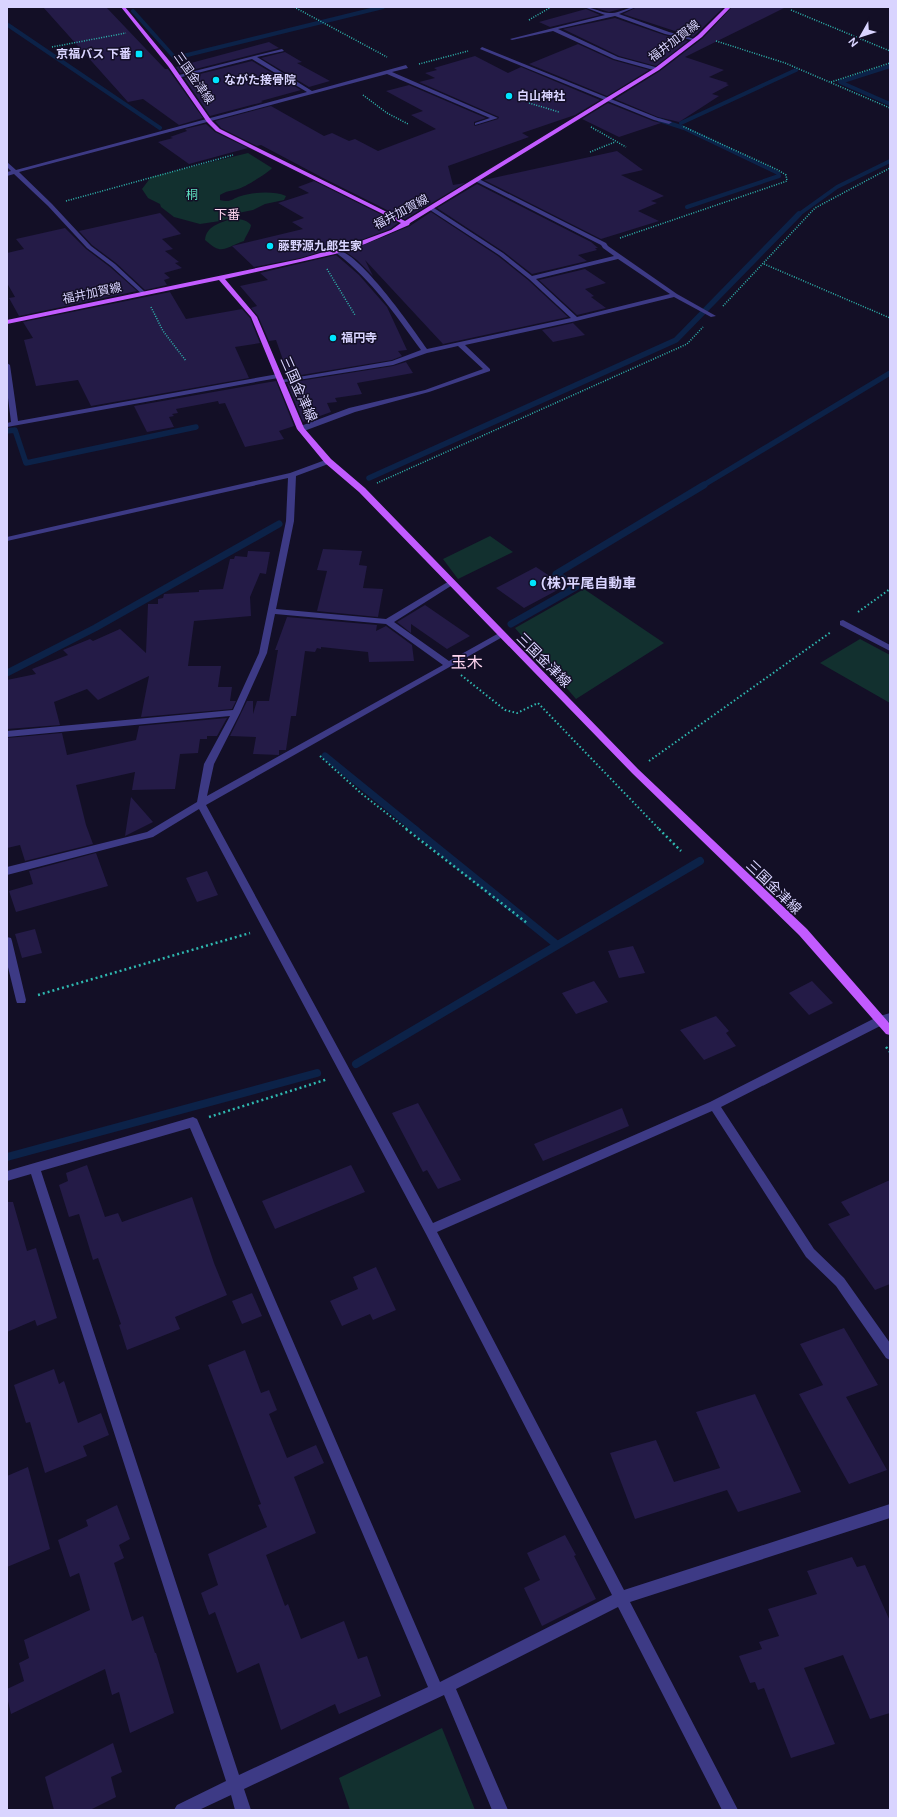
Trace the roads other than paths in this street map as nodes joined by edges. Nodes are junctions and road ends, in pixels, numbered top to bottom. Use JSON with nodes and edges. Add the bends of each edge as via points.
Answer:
{"nodes":[{"id":1,"x":123,"y":7,"type":"edge"},
{"id":2,"x":586,"y":7,"type":"edge"},
{"id":3,"x":634,"y":7,"type":"edge"},
{"id":4,"x":729,"y":7,"type":"edge"},
{"id":5,"x":613,"y":14,"type":"junction"},
{"id":6,"x":553,"y":29,"type":"junction"},
{"id":7,"x":698,"y":38,"type":"junction"},
{"id":8,"x":512,"y":39,"type":"dead end"},
{"id":9,"x":482,"y":48,"type":"road end"},
{"id":10,"x":282,"y":50,"type":"dead end"},
{"id":11,"x":253,"y":57,"type":"junction"},
{"id":12,"x":406,"y":67,"type":"road end"},
{"id":13,"x":656,"y":69,"type":"junction"},
{"id":14,"x":387,"y":72,"type":"junction"},
{"id":15,"x":178,"y":76,"type":"junction"},
{"id":16,"x":312,"y":92,"type":"junction"},
{"id":17,"x":607,"y":99,"type":"junction"},
{"id":18,"x":209,"y":121,"type":"junction"},
{"id":19,"x":669,"y":122,"type":"road end"},
{"id":20,"x":477,"y":124,"type":"dead end"},
{"id":21,"x":7,"y":164,"type":"edge"},
{"id":22,"x":16,"y":172,"type":"junction"},
{"id":23,"x":7,"y":174,"type":"edge"},
{"id":24,"x":477,"y":180,"type":"junction"},
{"id":25,"x":432,"y":209,"type":"junction"},
{"id":26,"x":407,"y":224,"type":"junction"},
{"id":27,"x":337,"y":251,"type":"junction"},
{"id":28,"x":618,"y":256,"type":"junction"},
{"id":29,"x":221,"y":278,"type":"junction"},
{"id":30,"x":531,"y":278,"type":"junction"},
{"id":31,"x":143,"y":293,"type":"junction"},
{"id":32,"x":675,"y":295,"type":"junction"},
{"id":33,"x":713,"y":316,"type":"road end"},
{"id":34,"x":576,"y":319,"type":"junction"},
{"id":35,"x":7,"y":322,"type":"edge"},
{"id":36,"x":460,"y":344,"type":"junction"},
{"id":37,"x":425,"y":351,"type":"junction"},
{"id":38,"x":7,"y":365,"type":"edge"},
{"id":39,"x":280,"y":379,"type":"junction"},
{"id":40,"x":15,"y":423,"type":"junction"},
{"id":41,"x":7,"y":425,"type":"edge"},
{"id":42,"x":302,"y":429,"type":"junction"},
{"id":43,"x":328,"y":461,"type":"junction"},
{"id":44,"x":292,"y":475,"type":"junction"},
{"id":45,"x":7,"y":539,"type":"edge"},
{"id":46,"x":452,"y":582,"type":"junction"},
{"id":47,"x":273,"y":611,"type":"junction"},
{"id":48,"x":388,"y":622,"type":"junction"},
{"id":49,"x":843,"y":623,"type":"road end"},
{"id":50,"x":502,"y":635,"type":"junction"},
{"id":51,"x":890,"y":648,"type":"edge"},
{"id":52,"x":449,"y":665,"type":"junction"},
{"id":53,"x":236,"y":713,"type":"junction"},
{"id":54,"x":7,"y":734,"type":"edge"},
{"id":55,"x":201,"y":804,"type":"junction"},
{"id":56,"x":7,"y":871,"type":"edge"},
{"id":57,"x":7,"y":942,"type":"edge"},
{"id":58,"x":21,"y":1000,"type":"road end"},
{"id":59,"x":885,"y":1018,"type":"edge"},
{"id":60,"x":890,"y":1031,"type":"edge"},
{"id":61,"x":714,"y":1105,"type":"junction"},
{"id":62,"x":34,"y":1167,"type":"junction"},
{"id":63,"x":7,"y":1176,"type":"edge"},
{"id":64,"x":430,"y":1230,"type":"junction"},
{"id":65,"x":890,"y":1354,"type":"edge"},
{"id":66,"x":890,"y":1511,"type":"edge"},
{"id":67,"x":621,"y":1598,"type":"junction"},
{"id":68,"x":442,"y":1689,"type":"junction"},
{"id":69,"x":235,"y":1784,"type":"junction"},
{"id":70,"x":182,"y":1810,"type":"edge"},
{"id":71,"x":243,"y":1810,"type":"edge"},
{"id":72,"x":500,"y":1810,"type":"edge"},
{"id":73,"x":730,"y":1810,"type":"edge"}],
"edges":[{"from":1,"to":15,"type":"main road","name":"三国金津線"},
{"from":2,"to":5,"type":"street"},
{"from":3,"to":5,"type":"street"},
{"from":4,"to":7,"type":"main road","name":"福井加賀線"},
{"from":5,"to":6,"type":"street"},
{"from":5,"to":7,"type":"street","via":[[667,34]]},
{"from":6,"to":8,"type":"street"},
{"from":6,"to":13,"type":"street","via":[[616,58]]},
{"from":7,"to":13,"type":"main road","name":"福井加賀線"},
{"from":9,"to":17,"type":"street"},
{"from":10,"to":11,"type":"street"},
{"from":11,"to":15,"type":"street"},
{"from":11,"to":16,"type":"street"},
{"from":12,"to":14,"type":"street"},
{"from":13,"to":17,"type":"main road","name":"福井加賀線"},
{"from":14,"to":16,"type":"street"},
{"from":14,"to":20,"type":"street","via":[[495,118]]},
{"from":15,"to":18,"type":"main road","name":"三国金津線"},
{"from":16,"to":18,"type":"street"},
{"from":17,"to":19,"type":"street"},
{"from":17,"to":24,"type":"main road","name":"福井加賀線"},
{"from":18,"to":22,"type":"street"},
{"from":18,"to":26,"type":"main road","name":"三国金津線","via":[[218,130]]},
{"from":21,"to":22,"type":"street"},
{"from":22,"to":23,"type":"street"},
{"from":22,"to":31,"type":"street","via":[[89,247]]},
{"from":24,"to":25,"type":"main road","name":"福井加賀線"},
{"from":24,"to":28,"type":"street","via":[[604,244]]},
{"from":25,"to":26,"type":"main road","name":"福井加賀線"},
{"from":25,"to":30,"type":"street","via":[[501,254]]},
{"from":26,"to":27,"type":"main road","name":"福井加賀線","via":[[387,234]]},
{"from":27,"to":29,"type":"main road","name":"福井加賀線"},
{"from":27,"to":37,"type":"street","via":[[356,264],[381,289]]},
{"from":28,"to":30,"type":"street"},
{"from":28,"to":32,"type":"street"},
{"from":29,"to":31,"type":"main road","name":"福井加賀線"},
{"from":29,"to":39,"type":"main road","name":"三国金津線","via":[[254,317]]},
{"from":30,"to":34,"type":"street"},
{"from":31,"to":35,"type":"main road","name":"福井加賀線"},
{"from":32,"to":33,"type":"street"},
{"from":32,"to":34,"type":"street"},
{"from":34,"to":36,"type":"street"},
{"from":36,"to":37,"type":"street"},
{"from":36,"to":42,"type":"street","via":[[488,370],[352,410]]},
{"from":37,"to":39,"type":"street","via":[[393,363]]},
{"from":38,"to":40,"type":"street"},
{"from":39,"to":40,"type":"street"},
{"from":39,"to":42,"type":"main road","name":"三国金津線"},
{"from":40,"to":41,"type":"street"},
{"from":42,"to":43,"type":"main road","name":"三国金津線"},
{"from":43,"to":44,"type":"street"},
{"from":43,"to":46,"type":"main road","name":"三国金津線","via":[[362,490]]},
{"from":44,"to":45,"type":"street"},
{"from":44,"to":47,"type":"street","via":[[290,521]]},
{"from":46,"to":48,"type":"street"},
{"from":46,"to":50,"type":"main road","name":"三国金津線"},
{"from":47,"to":48,"type":"street"},
{"from":47,"to":53,"type":"street","via":[[263,653]]},
{"from":48,"to":52,"type":"street"},
{"from":49,"to":51,"type":"street"},
{"from":50,"to":52,"type":"street"},
{"from":50,"to":59,"type":"main road","name":"三国金津線","via":[[635,771],[803,932]]},
{"from":52,"to":55,"type":"street"},
{"from":53,"to":54,"type":"street"},
{"from":53,"to":55,"type":"street","via":[[209,764]]},
{"from":55,"to":56,"type":"street","via":[[150,835]]},
{"from":55,"to":64,"type":"street"},
{"from":57,"to":58,"type":"street"},
{"from":59,"to":60,"type":"main road","name":"三国金津線"},
{"from":59,"to":61,"type":"street"},
{"from":61,"to":64,"type":"street"},
{"from":61,"to":65,"type":"street","via":[[810,1253],[840,1282]]},
{"from":62,"to":63,"type":"street"},
{"from":62,"to":68,"type":"street","via":[[193,1122]]},
{"from":62,"to":69,"type":"street"},
{"from":64,"to":67,"type":"street"},
{"from":66,"to":67,"type":"street"},
{"from":67,"to":68,"type":"street"},
{"from":67,"to":73,"type":"street"},
{"from":68,"to":69,"type":"street"},
{"from":68,"to":72,"type":"street"},
{"from":69,"to":70,"type":"street"},
{"from":69,"to":71,"type":"street"}]}
